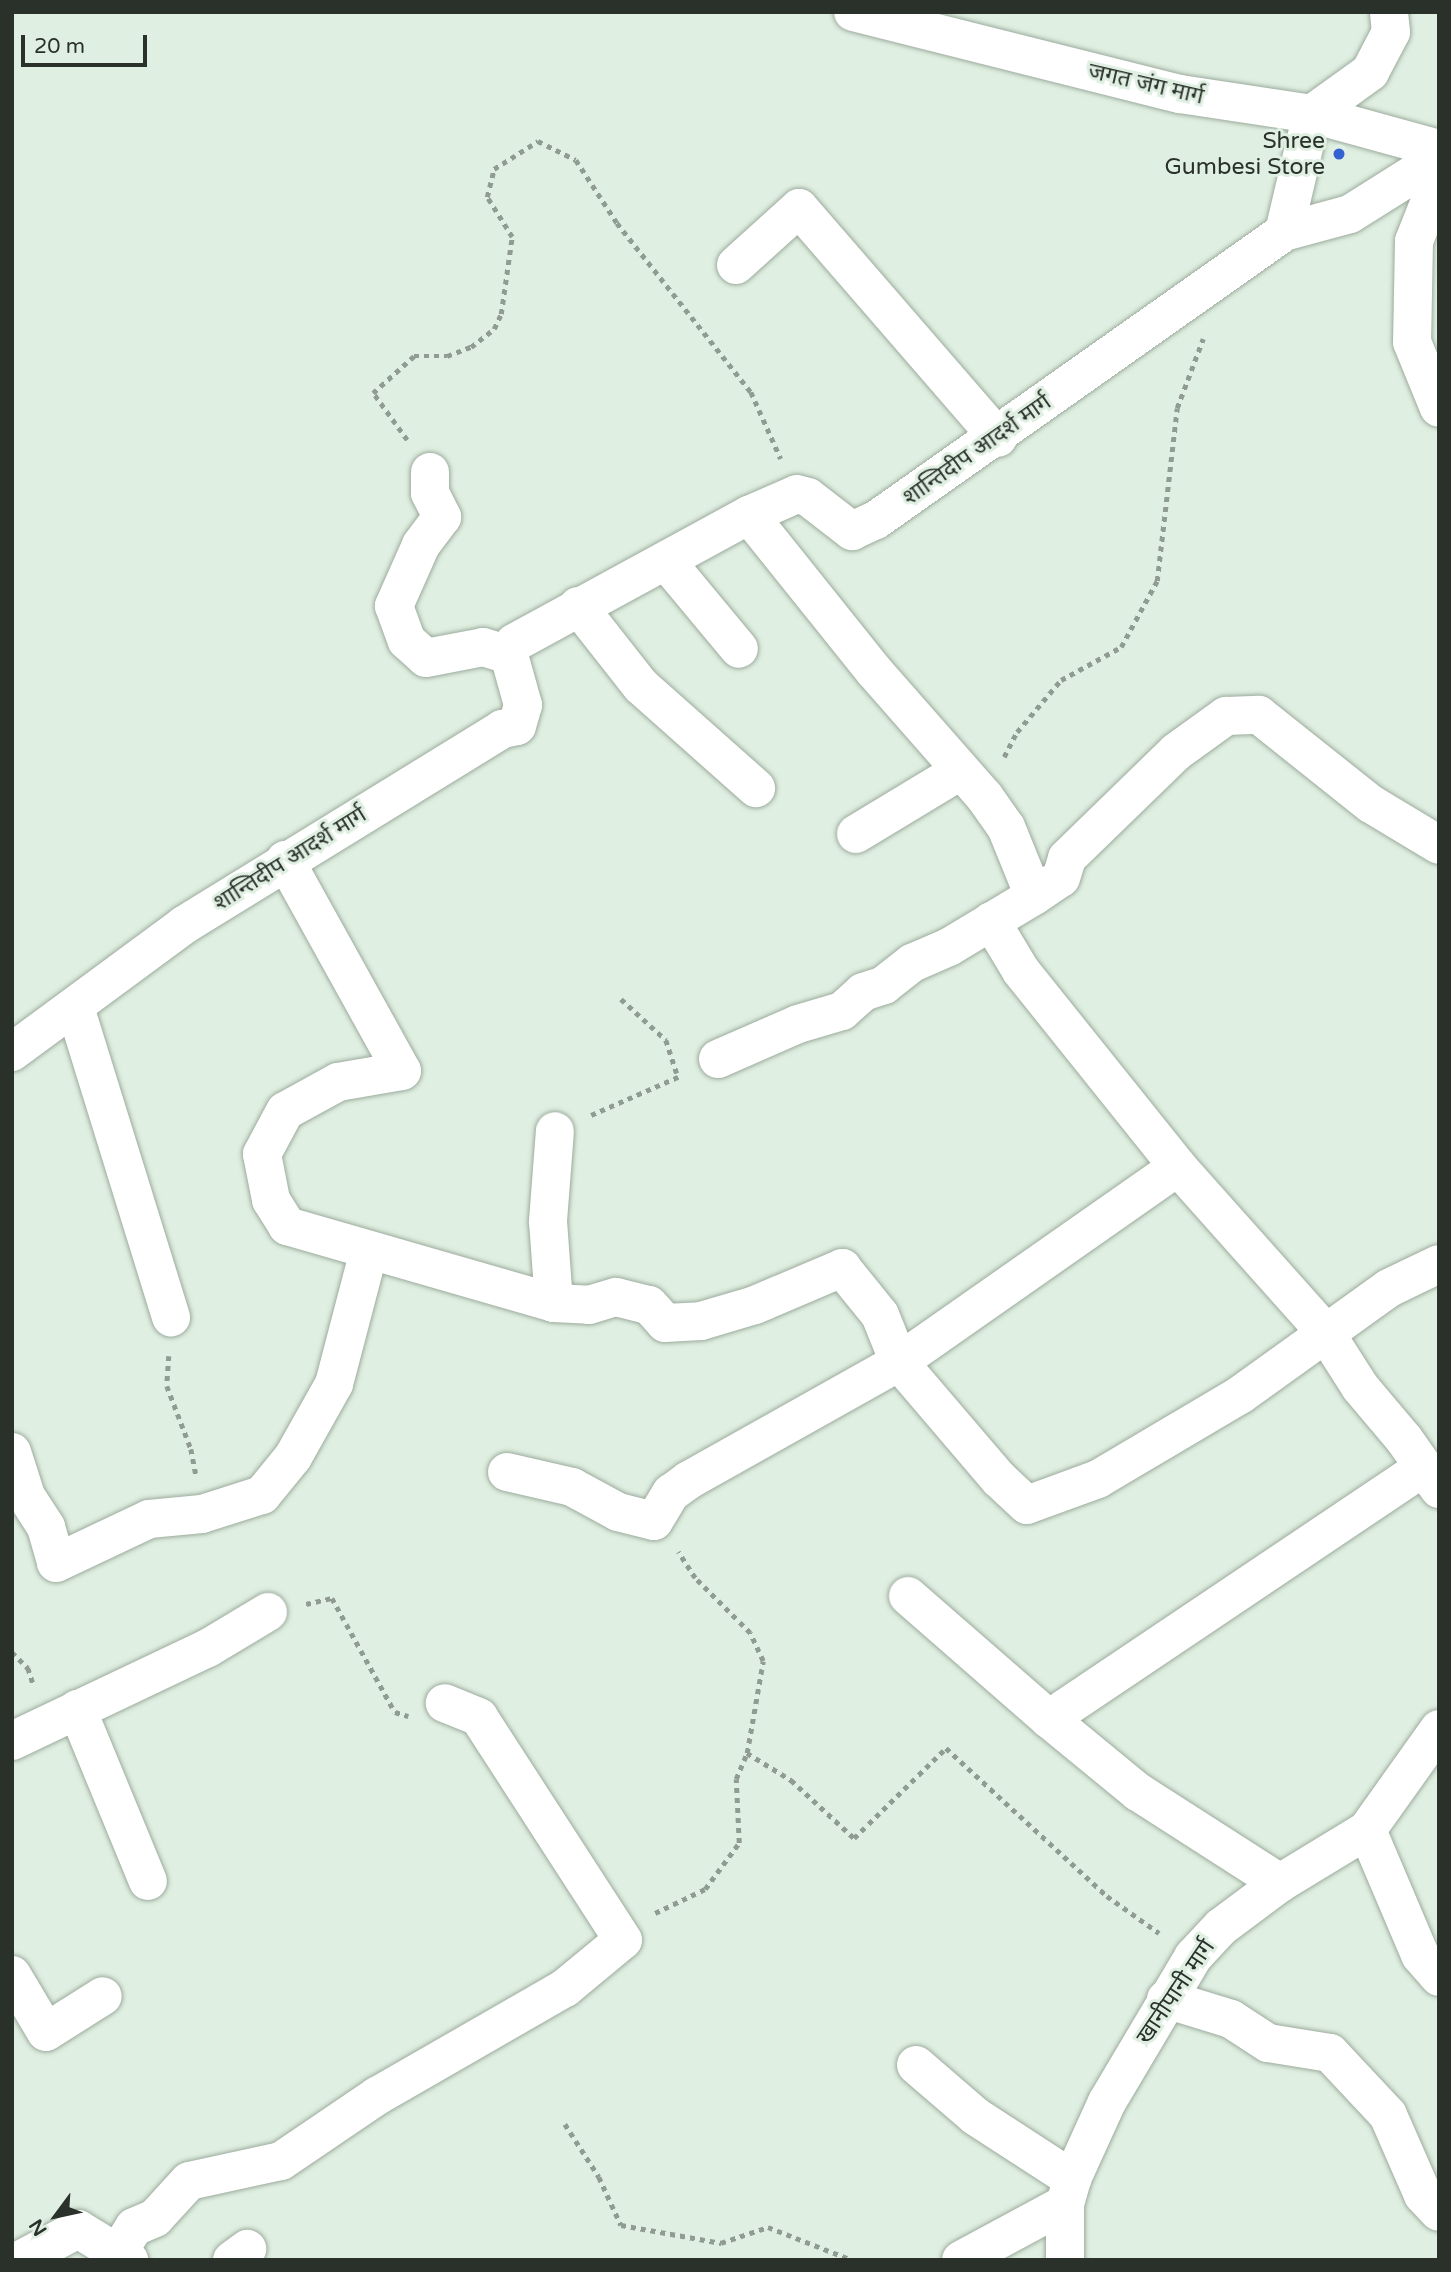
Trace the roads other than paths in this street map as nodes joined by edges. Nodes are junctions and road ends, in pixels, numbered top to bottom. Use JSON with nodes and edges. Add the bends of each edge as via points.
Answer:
{"nodes":[{"id":1,"x":853,"y":12,"type":"edge"},
{"id":2,"x":1389,"y":12,"type":"edge"},
{"id":3,"x":1312,"y":114,"type":"junction"},
{"id":4,"x":1439,"y":149,"type":"edge"},
{"id":5,"x":1439,"y":158,"type":"edge"},
{"id":6,"x":1439,"y":178,"type":"edge"},
{"id":7,"x":1284,"y":232,"type":"junction"},
{"id":8,"x":736,"y":265,"type":"dead end"},
{"id":9,"x":1439,"y":408,"type":"edge"},
{"id":10,"x":998,"y":438,"type":"junction"},
{"id":11,"x":429,"y":472,"type":"road end"},
{"id":12,"x":749,"y":514,"type":"junction"},
{"id":13,"x":666,"y":561,"type":"junction"},
{"id":14,"x":578,"y":606,"type":"junction"},
{"id":15,"x":739,"y":649,"type":"dead end"},
{"id":16,"x":509,"y":655,"type":"junction"},
{"id":17,"x":972,"y":784,"type":"junction"},
{"id":18,"x":755,"y":788,"type":"dead end"},
{"id":19,"x":856,"y":834,"type":"dead end"},
{"id":20,"x":1439,"y":845,"type":"edge"},
{"id":21,"x":285,"y":860,"type":"junction"},
{"id":22,"x":1034,"y":896,"type":"junction"},
{"id":23,"x":991,"y":921,"type":"junction"},
{"id":24,"x":75,"y":1007,"type":"junction"},
{"id":25,"x":12,"y":1052,"type":"edge"},
{"id":26,"x":718,"y":1059,"type":"road end"},
{"id":27,"x":555,"y":1131,"type":"road end"},
{"id":28,"x":1178,"y":1167,"type":"junction"},
{"id":29,"x":369,"y":1251,"type":"junction"},
{"id":30,"x":1439,"y":1264,"type":"edge"},
{"id":31,"x":554,"y":1303,"type":"junction"},
{"id":32,"x":171,"y":1318,"type":"road end"},
{"id":33,"x":1325,"y":1332,"type":"junction"},
{"id":34,"x":899,"y":1362,"type":"junction"},
{"id":35,"x":13,"y":1451,"type":"edge"},
{"id":36,"x":507,"y":1472,"type":"dead end"},
{"id":37,"x":1431,"y":1478,"type":"edge"},
{"id":38,"x":908,"y":1596,"type":"dead end"},
{"id":39,"x":268,"y":1612,"type":"road end"},
{"id":40,"x":445,"y":1703,"type":"road end"},
{"id":41,"x":77,"y":1709,"type":"junction"},
{"id":42,"x":1049,"y":1719,"type":"junction"},
{"id":43,"x":1439,"y":1729,"type":"edge"},
{"id":44,"x":12,"y":1741,"type":"edge"},
{"id":45,"x":1367,"y":1830,"type":"junction"},
{"id":46,"x":148,"y":1881,"type":"dead end"},
{"id":47,"x":1280,"y":1883,"type":"junction"},
{"id":48,"x":12,"y":1975,"type":"edge"},
{"id":49,"x":1439,"y":1977,"type":"edge"},
{"id":50,"x":103,"y":1996,"type":"dead end"},
{"id":51,"x":1166,"y":1998,"type":"junction"},
{"id":52,"x":916,"y":2065,"type":"dead end"},
{"id":53,"x":1069,"y":2192,"type":"junction"},
{"id":54,"x":1439,"y":2212,"type":"edge"},
{"id":55,"x":12,"y":2249,"type":"edge"},
{"id":56,"x":124,"y":2255,"type":"edge"},
{"id":57,"x":20,"y":2260,"type":"edge"},
{"id":58,"x":961,"y":2260,"type":"edge"},
{"id":59,"x":1065,"y":2260,"type":"edge"}],
"edges":[{"from":1,"to":3,"type":"street","name":"जगत जंग मार्ग","via":[[1180,94]]},
{"from":2,"to":3,"type":"street","via":[[1391,32],[1370,72]]},
{"from":3,"to":4,"type":"street","name":"जगत जंग मार्ग"},
{"from":3,"to":7,"type":"street"},
{"from":5,"to":7,"type":"street","name":"शान्तिदीप आदर्श मार्ग","via":[[1350,214]]},
{"from":6,"to":9,"type":"street","via":[[1414,241],[1412,342]]},
{"from":7,"to":10,"type":"street","name":"शान्तिदीप आदर्श मार्ग"},
{"from":8,"to":10,"type":"street","via":[[799,208]]},
{"from":10,"to":12,"type":"street","name":"शान्तिदीप आदर्श मार्ग","via":[[852,531],[808,497],[797,494]]},
{"from":11,"to":16,"type":"street","via":[[430,492],[442,517],[421,545],[394,606],[407,641],[426,658],[483,647]]},
{"from":12,"to":13,"type":"street"},
{"from":12,"to":17,"type":"street"},
{"from":13,"to":14,"type":"street"},
{"from":13,"to":15,"type":"street"},
{"from":14,"to":16,"type":"street","via":[[514,643]]},
{"from":14,"to":18,"type":"street","via":[[640,687]]},
{"from":16,"to":21,"type":"street","name":"शान्तिदीप आदर्श मार्ग","via":[[523,705],[517,726],[502,729]]},
{"from":17,"to":19,"type":"street"},
{"from":17,"to":22,"type":"street","via":[[1006,827]]},
{"from":20,"to":22,"type":"street","via":[[1371,804],[1259,715],[1226,716],[1176,752],[1067,858],[1061,878]]},
{"from":21,"to":24,"type":"street","name":"शान्तिदीप आदर्श मार्ग","via":[[184,925]]},
{"from":21,"to":29,"type":"street","via":[[402,1071],[338,1083],[285,1111],[262,1154],[271,1200],[287,1226]]},
{"from":22,"to":23,"type":"street"},
{"from":23,"to":26,"type":"street","via":[[912,962],[884,985],[863,992],[842,1011],[798,1024]]},
{"from":23,"to":28,"type":"street","via":[[1021,971]]},
{"from":24,"to":25,"type":"street","name":"शान्तिदीप आदर्श मार्ग"},
{"from":24,"to":32,"type":"street"},
{"from":27,"to":31,"type":"street","via":[[548,1221]]},
{"from":28,"to":33,"type":"street"},
{"from":28,"to":34,"type":"street"},
{"from":29,"to":31,"type":"street"},
{"from":29,"to":35,"type":"street","via":[[334,1384],[292,1457],[262,1494],[202,1514],[149,1519],[56,1563],[46,1527],[26,1496]]},
{"from":30,"to":33,"type":"street","via":[[1389,1288]]},
{"from":31,"to":34,"type":"street","via":[[589,1305],[615,1297],[649,1305],[665,1323],[701,1321],[755,1305],[842,1268],[880,1315]]},
{"from":33,"to":34,"type":"street","via":[[1240,1395],[1098,1479],[1027,1505],[999,1479]]},
{"from":33,"to":37,"type":"street","via":[[1360,1387]]},
{"from":34,"to":36,"type":"street","via":[[689,1480],[671,1493],[654,1521],[618,1512],[572,1487]]},
{"from":37,"to":42,"type":"street"},
{"from":38,"to":42,"type":"street"},
{"from":39,"to":41,"type":"street","via":[[208,1648]]},
{"from":40,"to":56,"type":"street","via":[[479,1717],[623,1940],[565,1988],[377,2096],[281,2161],[189,2181],[155,2218],[134,2227]]},
{"from":41,"to":44,"type":"street"},
{"from":41,"to":46,"type":"street"},
{"from":42,"to":47,"type":"street","via":[[1138,1792]]},
{"from":43,"to":45,"type":"street","name":"खानीपानी मार्ग"},
{"from":45,"to":47,"type":"street","name":"खानीपानी मार्ग"},
{"from":45,"to":49,"type":"street","via":[[1420,1955]]},
{"from":47,"to":51,"type":"street","name":"खानीपानी मार्ग","via":[[1221,1927],[1193,1957]]},
{"from":48,"to":50,"type":"street","via":[[46,2032]]},
{"from":51,"to":53,"type":"street","name":"खानीपानी मार्ग","via":[[1107,2102]]},
{"from":51,"to":54,"type":"street","via":[[1231,2019],[1268,2043],[1330,2053],[1388,2115],[1423,2195]]},
{"from":52,"to":53,"type":"street"},
{"from":53,"to":58,"type":"street"},
{"from":53,"to":59,"type":"street","name":"खानीपानी मार्ग"},
{"from":55,"to":57,"type":"street"},
{"from":56,"to":57,"type":"street","via":[[78,2229]]}]}
